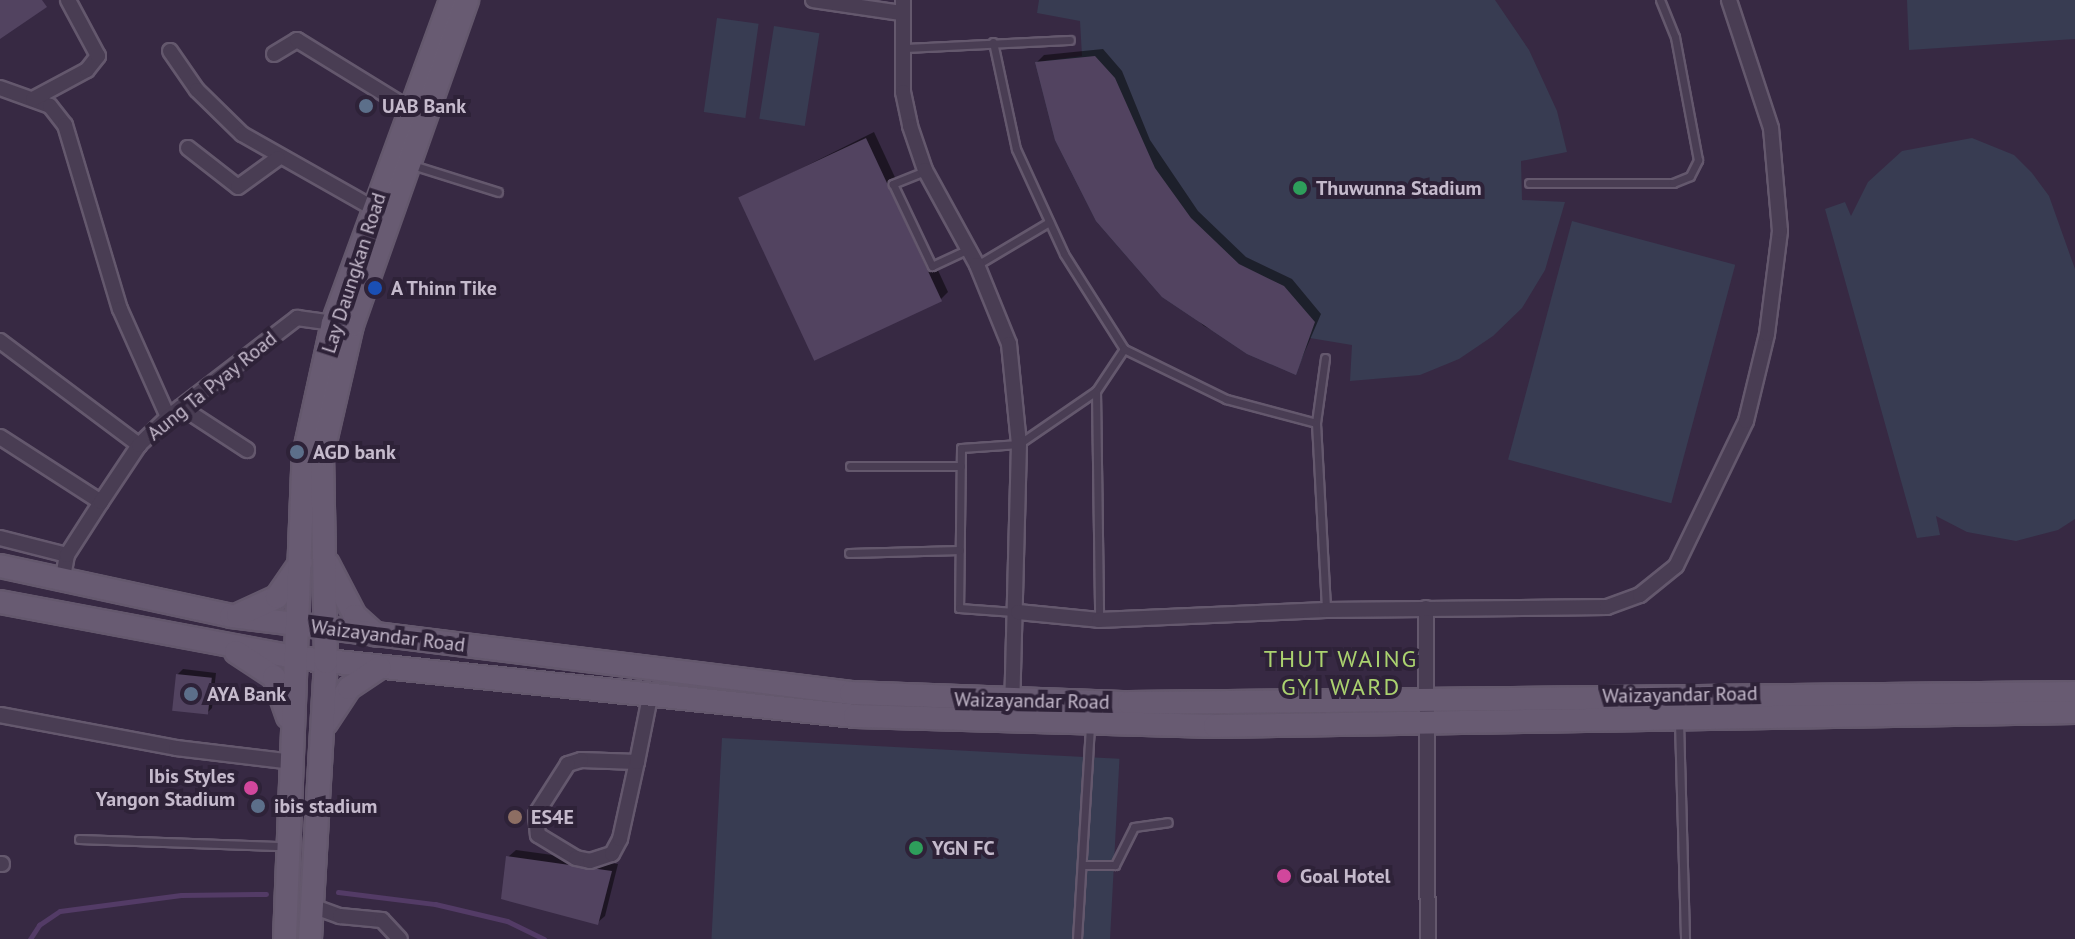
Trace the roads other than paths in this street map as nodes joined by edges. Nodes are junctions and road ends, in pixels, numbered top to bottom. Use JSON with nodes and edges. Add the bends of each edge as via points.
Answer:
{"nodes":[{"id":1,"x":68,"y":0,"type":"edge"},
{"id":2,"x":813,"y":0,"type":"edge"},
{"id":3,"x":1660,"y":0,"type":"edge"},
{"id":4,"x":1729,"y":0,"type":"edge"},
{"id":5,"x":902,"y":6,"type":"edge"},
{"id":6,"x":456,"y":9,"type":"edge"},
{"id":7,"x":1070,"y":40,"type":"dead end"},
{"id":8,"x":993,"y":42,"type":"junction"},
{"id":9,"x":902,"y":48,"type":"junction"},
{"id":10,"x":170,"y":51,"type":"dead end"},
{"id":11,"x":274,"y":54,"type":"dead end"},
{"id":12,"x":0,"y":88,"type":"edge"},
{"id":13,"x":33,"y":99,"type":"junction"},
{"id":14,"x":411,"y":110,"type":"junction"},
{"id":15,"x":188,"y":148,"type":"dead end"},
{"id":16,"x":278,"y":158,"type":"junction"},
{"id":17,"x":402,"y":162,"type":"junction"},
{"id":18,"x":925,"y":170,"type":"junction"},
{"id":19,"x":1529,"y":183,"type":"dead end"},
{"id":20,"x":498,"y":192,"type":"dead end"},
{"id":21,"x":373,"y":208,"type":"junction"},
{"id":22,"x":1049,"y":222,"type":"junction"},
{"id":23,"x":968,"y":249,"type":"junction"},
{"id":24,"x":977,"y":265,"type":"junction"},
{"id":25,"x":342,"y":324,"type":"junction"},
{"id":26,"x":2,"y":347,"type":"edge"},
{"id":27,"x":1124,"y":349,"type":"junction"},
{"id":28,"x":1325,"y":358,"type":"dead end"},
{"id":29,"x":1096,"y":391,"type":"junction"},
{"id":30,"x":181,"y":407,"type":"junction"},
{"id":31,"x":168,"y":417,"type":"junction"},
{"id":32,"x":1316,"y":423,"type":"junction"},
{"id":33,"x":0,"y":437,"type":"edge"},
{"id":34,"x":1019,"y":444,"type":"junction"},
{"id":35,"x":139,"y":445,"type":"junction"},
{"id":36,"x":247,"y":450,"type":"dead end"},
{"id":37,"x":850,"y":466,"type":"dead end"},
{"id":38,"x":961,"y":466,"type":"junction"},
{"id":39,"x":101,"y":502,"type":"junction"},
{"id":40,"x":0,"y":538,"type":"edge"},
{"id":41,"x":960,"y":550,"type":"junction"},
{"id":42,"x":849,"y":553,"type":"dead end"},
{"id":43,"x":67,"y":555,"type":"junction"},
{"id":44,"x":325,"y":558,"type":"junction"},
{"id":45,"x":301,"y":561,"type":"junction"},
{"id":46,"x":0,"y":566,"type":"edge"},
{"id":47,"x":62,"y":583,"type":"junction"},
{"id":48,"x":0,"y":602,"type":"edge"},
{"id":49,"x":1426,"y":608,"type":"junction"},
{"id":50,"x":1326,"y":610,"type":"junction"},
{"id":51,"x":1018,"y":612,"type":"junction"},
{"id":52,"x":231,"y":616,"type":"junction"},
{"id":53,"x":1099,"y":620,"type":"junction"},
{"id":54,"x":299,"y":625,"type":"junction"},
{"id":55,"x":325,"y":628,"type":"junction"},
{"id":56,"x":376,"y":635,"type":"junction"},
{"id":57,"x":224,"y":645,"type":"junction"},
{"id":58,"x":298,"y":658,"type":"junction"},
{"id":59,"x":326,"y":662,"type":"junction"},
{"id":60,"x":380,"y":667,"type":"junction"},
{"id":61,"x":651,"y":692,"type":"junction"},
{"id":62,"x":2075,"y":693,"type":"edge"},
{"id":63,"x":1737,"y":694,"type":"junction"},
{"id":64,"x":1680,"y":695,"type":"junction"},
{"id":65,"x":1012,"y":711,"type":"junction"},
{"id":66,"x":1430,"y":712,"type":"junction"},
{"id":67,"x":2075,"y":712,"type":"edge"},
{"id":68,"x":0,"y":715,"type":"edge"},
{"id":69,"x":1737,"y":720,"type":"junction"},
{"id":70,"x":1679,"y":721,"type":"junction"},
{"id":71,"x":1091,"y":722,"type":"junction"},
{"id":72,"x":320,"y":739,"type":"junction"},
{"id":73,"x":294,"y":755,"type":"junction"},
{"id":74,"x":637,"y":762,"type":"junction"},
{"id":75,"x":1168,"y":822,"type":"dead end"},
{"id":76,"x":79,"y":839,"type":"dead end"},
{"id":77,"x":289,"y":847,"type":"junction"},
{"id":78,"x":1082,"y":865,"type":"junction"},
{"id":79,"x":312,"y":906,"type":"junction"},
{"id":80,"x":285,"y":939,"type":"edge"},
{"id":81,"x":310,"y":939,"type":"edge"},
{"id":82,"x":400,"y":939,"type":"edge"},
{"id":83,"x":1077,"y":939,"type":"edge"},
{"id":84,"x":1428,"y":939,"type":"edge"},
{"id":85,"x":1685,"y":939,"type":"edge"}],
"edges":[{"from":1,"to":13,"type":"street","via":[[98,56],[87,70]]},
{"from":2,"to":5,"type":"street"},
{"from":3,"to":19,"type":"lane","via":[[1675,37],[1698,160],[1690,176],[1673,183]]},
{"from":4,"to":49,"type":"street","via":[[1771,128],[1780,231],[1767,334],[1746,421],[1714,495],[1676,566],[1640,595],[1607,607]]},
{"from":5,"to":9,"type":"street"},
{"from":6,"to":14,"type":"main road","name":"Lay Daungkan Road"},
{"from":6,"to":17,"type":"main road","name":"Lay Daungkan Road"},
{"from":7,"to":8,"type":"lane"},
{"from":8,"to":9,"type":"lane"},
{"from":8,"to":22,"type":"lane","via":[[1016,149]]},
{"from":9,"to":18,"type":"street","via":[[903,92]]},
{"from":10,"to":16,"type":"street","via":[[197,90],[242,134]]},
{"from":11,"to":14,"type":"street","via":[[297,40]]},
{"from":12,"to":13,"type":"street"},
{"from":13,"to":31,"type":"street","via":[[50,106],[65,125],[120,309]]},
{"from":14,"to":17,"type":"main road","name":"Lay Daungkan Road"},
{"from":15,"to":16,"type":"street","via":[[238,187]]},
{"from":16,"to":21,"type":"street"},
{"from":17,"to":20,"type":"lane"},
{"from":17,"to":21,"type":"main road","name":"Lay Daungkan Road"},
{"from":17,"to":25,"type":"main road","name":"Lay Daungkan Road"},
{"from":18,"to":23,"type":"street"},
{"from":18,"to":23,"type":"lane","via":[[893,184],[932,266]]},
{"from":21,"to":25,"type":"main road","name":"Lay Daungkan Road"},
{"from":22,"to":24,"type":"lane"},
{"from":22,"to":27,"type":"lane","via":[[1106,327]]},
{"from":23,"to":24,"type":"street"},
{"from":24,"to":34,"type":"street","via":[[1009,344]]},
{"from":25,"to":30,"type":"street","name":"Aung Ta Pyay Road","via":[[297,318]]},
{"from":25,"to":44,"type":"main road","name":"Lay Daungkan Road","via":[[322,455]]},
{"from":25,"to":45,"type":"main road","name":"Lay Daungkan Road","via":[[304,455]]},
{"from":26,"to":35,"type":"street"},
{"from":27,"to":29,"type":"lane"},
{"from":27,"to":32,"type":"lane","via":[[1226,399]]},
{"from":28,"to":32,"type":"lane"},
{"from":29,"to":34,"type":"lane"},
{"from":29,"to":53,"type":"lane"},
{"from":30,"to":31,"type":"street","name":"Aung Ta Pyay Road"},
{"from":30,"to":36,"type":"street"},
{"from":31,"to":35,"type":"street","name":"Aung Ta Pyay Road"},
{"from":32,"to":50,"type":"lane"},
{"from":33,"to":39,"type":"street"},
{"from":34,"to":38,"type":"lane","via":[[961,448]]},
{"from":34,"to":51,"type":"street"},
{"from":35,"to":39,"type":"street","name":"Aung Ta Pyay Road"},
{"from":37,"to":38,"type":"lane"},
{"from":38,"to":41,"type":"lane"},
{"from":39,"to":43,"type":"street","name":"Aung Ta Pyay Road"},
{"from":40,"to":43,"type":"street"},
{"from":41,"to":42,"type":"lane"},
{"from":41,"to":51,"type":"lane","via":[[959,608]]},
{"from":43,"to":47,"type":"street","name":"Aung Ta Pyay Road"},
{"from":44,"to":55,"type":"main road","name":"Lay Daungkan Road"},
{"from":44,"to":56,"type":"main road","via":[[355,616]]},
{"from":45,"to":52,"type":"main road","via":[[277,597]]},
{"from":45,"to":54,"type":"main road","name":"Lay Daungkan Road"},
{"from":46,"to":47,"type":"main road","name":"Waizayandar Road"},
{"from":47,"to":52,"type":"main road","name":"Waizayandar Road"},
{"from":48,"to":57,"type":"main road","name":"Waizayandar Road"},
{"from":49,"to":50,"type":"street"},
{"from":49,"to":66,"type":"street"},
{"from":50,"to":53,"type":"street"},
{"from":51,"to":53,"type":"street"},
{"from":51,"to":65,"type":"street"},
{"from":52,"to":54,"type":"main road","name":"Waizayandar Road"},
{"from":54,"to":55,"type":"main road","name":"Waizayandar Road"},
{"from":54,"to":58,"type":"main road","name":"Lay Daungkan Road"},
{"from":55,"to":56,"type":"main road","name":"Waizayandar Road"},
{"from":55,"to":59,"type":"main road","name":"Lay Daungkan Road"},
{"from":56,"to":65,"type":"main road","name":"Waizayandar Road"},
{"from":57,"to":58,"type":"main road","name":"Waizayandar Road"},
{"from":57,"to":73,"type":"main road","via":[[274,677],[285,695]]},
{"from":58,"to":59,"type":"main road","name":"Waizayandar Road"},
{"from":58,"to":73,"type":"main road","name":"Lay Daungkan Road"},
{"from":59,"to":60,"type":"main road","name":"Waizayandar Road"},
{"from":59,"to":72,"type":"main road","name":"Lay Daungkan Road"},
{"from":60,"to":61,"type":"main road","name":"Waizayandar Road"},
{"from":60,"to":72,"type":"main road","via":[[332,707]]},
{"from":61,"to":65,"type":"main road","name":"Waizayandar Road","via":[[855,716]]},
{"from":61,"to":74,"type":"street"},
{"from":62,"to":63,"type":"main road","name":"Waizayandar Road"},
{"from":63,"to":64,"type":"main road","name":"Waizayandar Road"},
{"from":63,"to":69,"type":"main road"},
{"from":64,"to":66,"type":"main road","name":"Waizayandar Road"},
{"from":64,"to":70,"type":"lane"},
{"from":65,"to":66,"type":"main road","name":"Waizayandar Road"},
{"from":65,"to":71,"type":"main road","name":"Waizayandar Road"},
{"from":66,"to":70,"type":"main road","name":"Waizayandar Road"},
{"from":66,"to":71,"type":"main road","name":"Waizayandar Road","via":[[1215,726]]},
{"from":66,"to":84,"type":"street"},
{"from":67,"to":69,"type":"main road","name":"Waizayandar Road"},
{"from":68,"to":73,"type":"street","via":[[176,748]]},
{"from":69,"to":70,"type":"main road","name":"Waizayandar Road"},
{"from":70,"to":85,"type":"lane"},
{"from":71,"to":78,"type":"lane"},
{"from":72,"to":79,"type":"main road","name":"Lay Daungkan Road"},
{"from":73,"to":77,"type":"main road","name":"Lay Daungkan Road"},
{"from":74,"to":74,"type":"street","via":[[620,839],[608,858],[576,858],[538,835],[536,814],[568,764],[590,759]]},
{"from":75,"to":78,"type":"lane","via":[[1134,827],[1115,865]]},
{"from":76,"to":77,"type":"lane"},
{"from":77,"to":80,"type":"main road","name":"Lay Daungkan Road"},
{"from":78,"to":83,"type":"lane"},
{"from":79,"to":81,"type":"main road","name":"Lay Daungkan Road"},
{"from":79,"to":82,"type":"street","via":[[340,916],[382,920]]}]}
